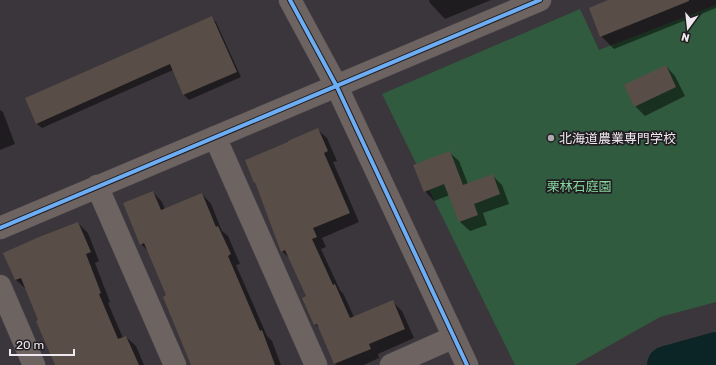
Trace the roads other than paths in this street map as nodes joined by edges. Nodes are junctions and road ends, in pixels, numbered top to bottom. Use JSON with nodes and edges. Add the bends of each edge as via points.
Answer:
{"nodes":[{"id":1,"x":290,"y":0,"type":"edge"},
{"id":2,"x":540,"y":0,"type":"edge"},
{"id":3,"x":337,"y":87,"type":"junction"},
{"id":4,"x":215,"y":137,"type":"junction"},
{"id":5,"x":98,"y":186,"type":"junction"},
{"id":6,"x":0,"y":228,"type":"edge"},
{"id":7,"x":0,"y":286,"type":"edge"},
{"id":8,"x":454,"y":337,"type":"junction"},
{"id":9,"x":34,"y":365,"type":"edge"},
{"id":10,"x":175,"y":365,"type":"edge"},
{"id":11,"x":316,"y":365,"type":"edge"},
{"id":12,"x":391,"y":365,"type":"edge"},
{"id":13,"x":467,"y":365,"type":"edge"}],
"edges":[{"from":1,"to":3,"type":"street"},
{"from":2,"to":3,"type":"street"},
{"from":3,"to":4,"type":"street"},
{"from":3,"to":8,"type":"street"},
{"from":4,"to":5,"type":"street"},
{"from":4,"to":11,"type":"street"},
{"from":5,"to":6,"type":"street"},
{"from":5,"to":10,"type":"street"},
{"from":7,"to":9,"type":"street"},
{"from":8,"to":12,"type":"street"},
{"from":8,"to":13,"type":"street"}]}
